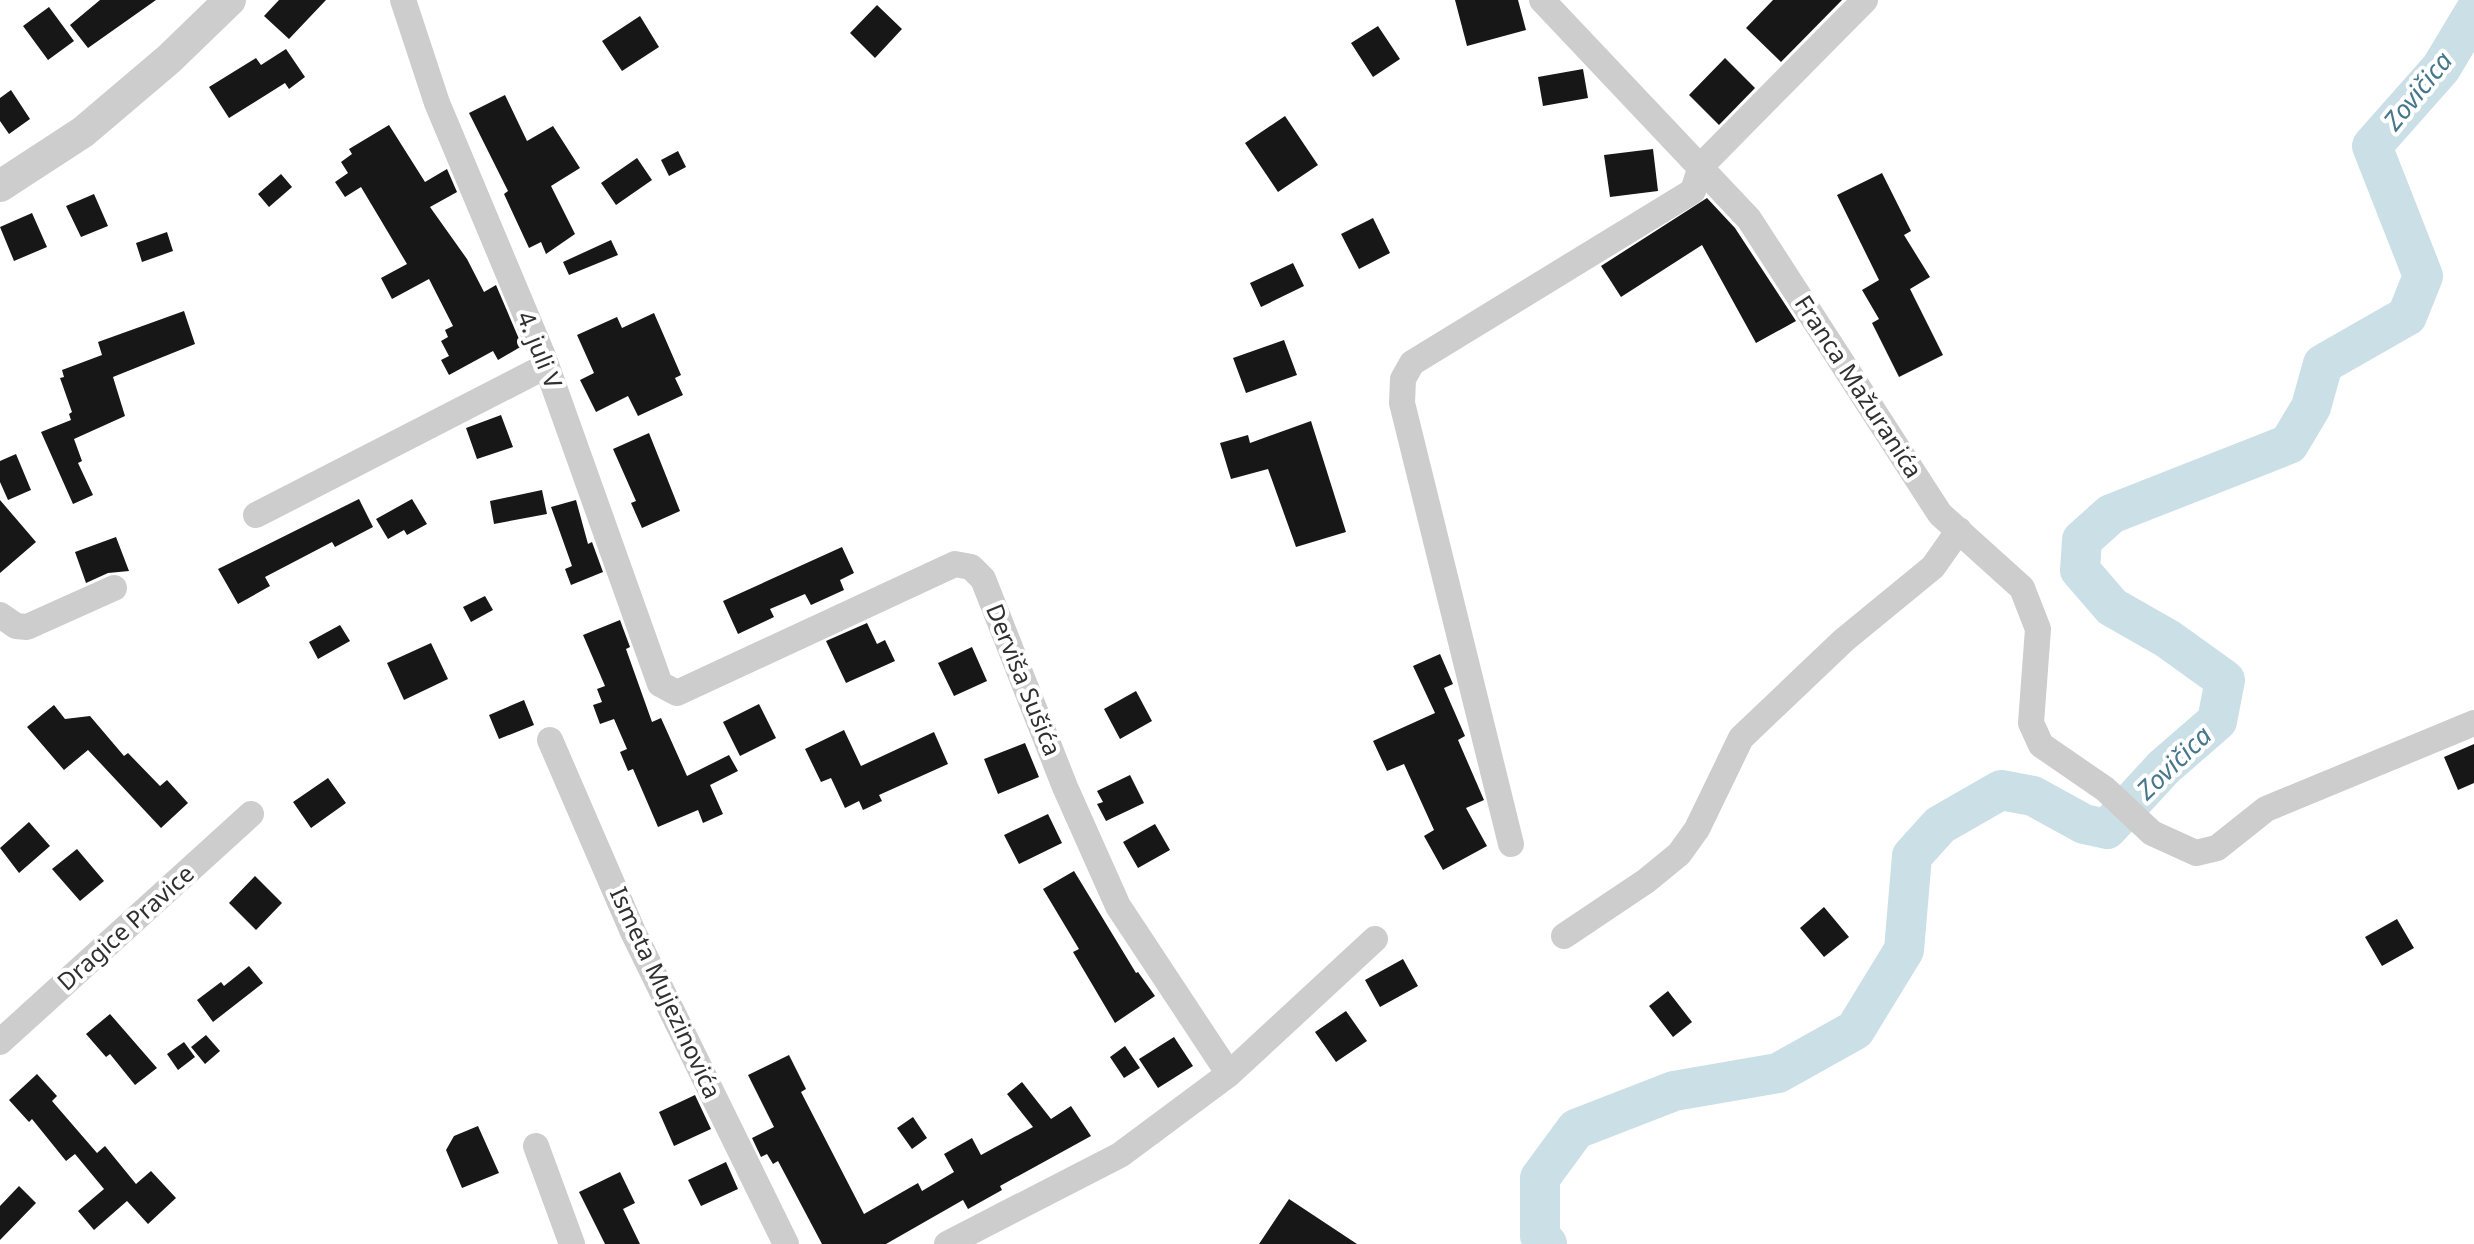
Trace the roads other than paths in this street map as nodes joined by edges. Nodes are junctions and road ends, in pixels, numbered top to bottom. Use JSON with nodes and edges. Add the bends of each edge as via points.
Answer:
{"nodes":[{"id":1,"x":230,"y":0,"type":"edge"},
{"id":2,"x":403,"y":0,"type":"edge"},
{"id":3,"x":1542,"y":0,"type":"edge"},
{"id":4,"x":1865,"y":0,"type":"edge"},
{"id":5,"x":1701,"y":166,"type":"junction"},
{"id":6,"x":0,"y":186,"type":"edge"},
{"id":7,"x":546,"y":366,"type":"junction"},
{"id":8,"x":256,"y":515,"type":"dead end"},
{"id":9,"x":1959,"y":530,"type":"junction"},
{"id":10,"x":114,"y":588,"type":"dead end"},
{"id":11,"x":0,"y":615,"type":"edge"},
{"id":12,"x":677,"y":693,"type":"joint"},
{"id":13,"x":2474,"y":723,"type":"edge"},
{"id":14,"x":550,"y":740,"type":"dead end"},
{"id":15,"x":251,"y":814,"type":"dead end"},
{"id":16,"x":1511,"y":844,"type":"dead end"},
{"id":17,"x":1564,"y":936,"type":"dead end"},
{"id":18,"x":1375,"y":939,"type":"dead end"},
{"id":19,"x":0,"y":1042,"type":"edge"},
{"id":20,"x":1229,"y":1074,"type":"junction"},
{"id":21,"x":536,"y":1146,"type":"dead end"},
{"id":22,"x":572,"y":1244,"type":"edge"},
{"id":23,"x":786,"y":1244,"type":"edge"},
{"id":24,"x":947,"y":1244,"type":"edge"}],
"edges":[{"from":1,"to":6,"type":"street","via":[[83,132]]},
{"from":2,"to":7,"type":"street","name":"4. juli V","via":[[437,103]]},
{"from":3,"to":5,"type":"street","name":"Franca Mažuranića"},
{"from":4,"to":5,"type":"street"},
{"from":5,"to":9,"type":"street","name":"Franca Mažuranića","via":[[1749,219],[1940,514]]},
{"from":5,"to":16,"type":"street","via":[[1693,191],[1412,363],[1403,379],[1402,403]]},
{"from":7,"to":8,"type":"street"},
{"from":7,"to":12,"type":"street","name":"4. juli V","via":[[660,684]]},
{"from":9,"to":13,"type":"street","name":"Franca Mažuranića","via":[[2022,588],[2038,629],[2031,723],[2041,745],[2105,789],[2152,833],[2196,853],[2217,848],[2266,809]]},
{"from":9,"to":17,"type":"street","via":[[1933,567],[1844,640],[1741,738],[1697,829],[1679,854]]},
{"from":10,"to":11,"type":"street","via":[[27,627]]},
{"from":12,"to":20,"type":"street","name":"Derviša Sušića","via":[[955,564],[971,567],[983,579],[1118,906]]},
{"from":14,"to":23,"type":"street","name":"Ismeta Mujezinovića","via":[[633,932]]},
{"from":15,"to":19,"type":"street","name":"Dragice Pravice"},
{"from":18,"to":20,"type":"street"},
{"from":20,"to":24,"type":"street","via":[[1120,1155]]},
{"from":21,"to":22,"type":"street"}]}
